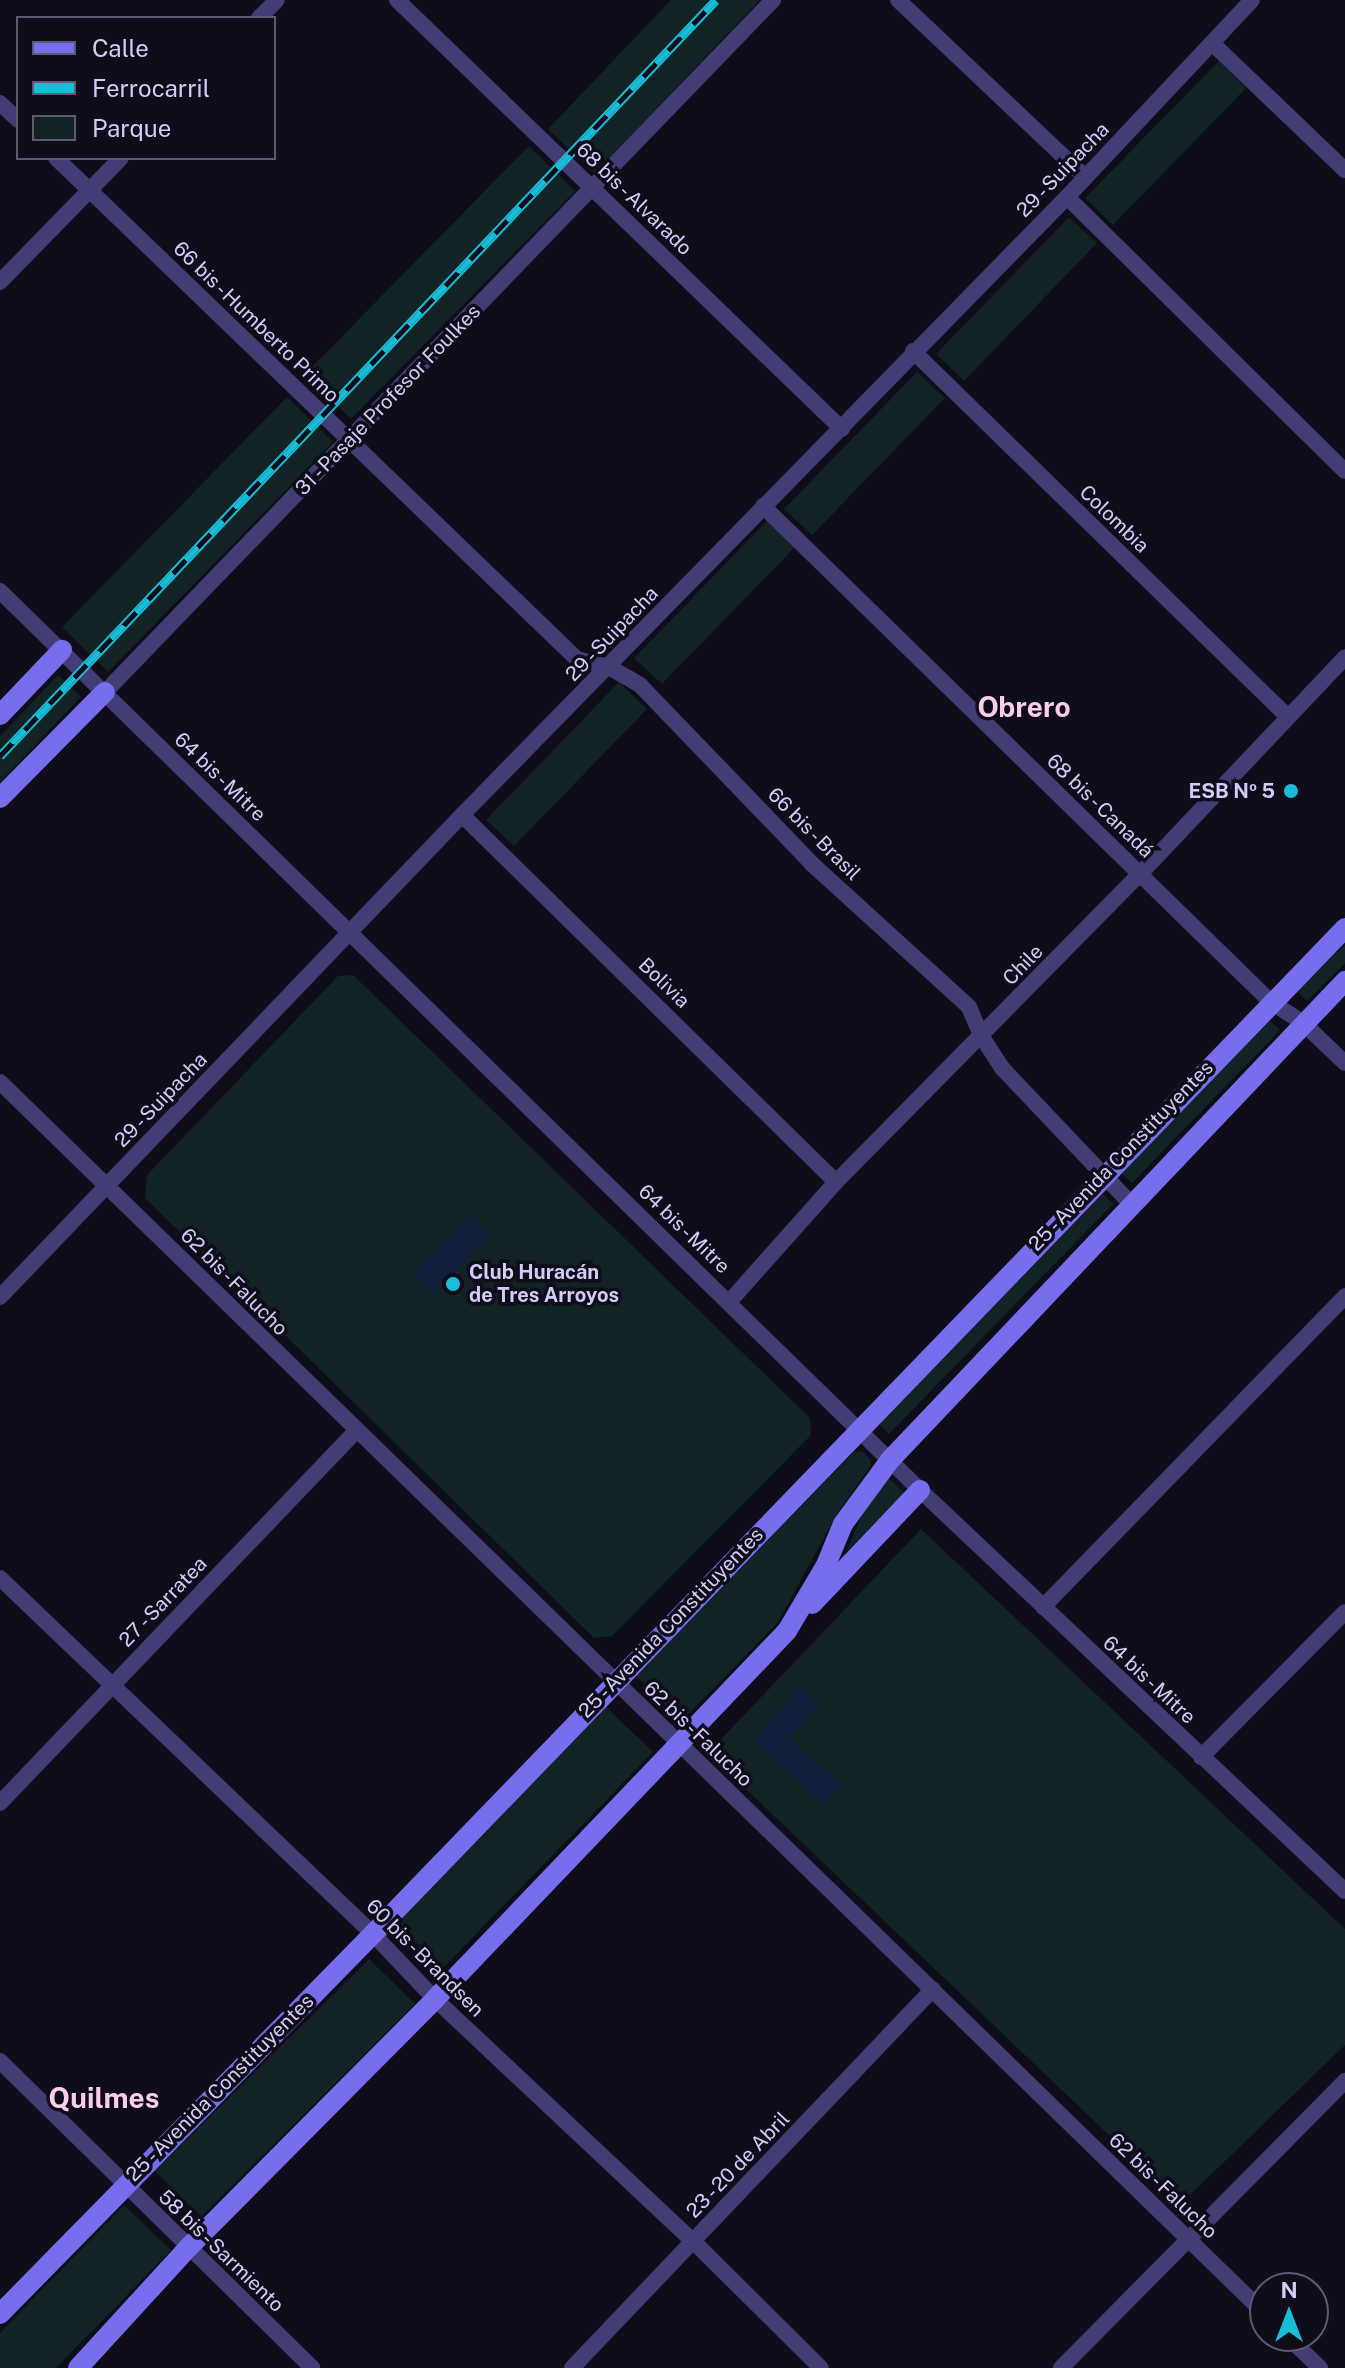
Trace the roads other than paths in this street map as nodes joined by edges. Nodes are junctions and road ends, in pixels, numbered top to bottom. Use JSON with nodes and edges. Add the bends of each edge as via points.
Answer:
{"nodes":[{"id":1,"x":277,"y":0,"type":"edge"},
{"id":2,"x":397,"y":0,"type":"edge"},
{"id":3,"x":773,"y":0,"type":"edge"},
{"id":4,"x":898,"y":0,"type":"edge"},
{"id":5,"x":1252,"y":0,"type":"edge"},
{"id":6,"x":261,"y":16,"type":"edge"},
{"id":7,"x":1212,"y":43,"type":"junction"},
{"id":8,"x":0,"y":103,"type":"edge"},
{"id":9,"x":16,"y":118,"type":"edge"},
{"id":10,"x":58,"y":160,"type":"edge"},
{"id":11,"x":119,"y":160,"type":"edge"},
{"id":12,"x":1345,"y":170,"type":"edge"},
{"id":13,"x":1085,"y":177,"type":"junction"},
{"id":14,"x":593,"y":187,"type":"junction"},
{"id":15,"x":89,"y":191,"type":"junction"},
{"id":16,"x":1067,"y":197,"type":"junction"},
{"id":17,"x":0,"y":282,"type":"edge"},
{"id":18,"x":913,"y":351,"type":"junction"},
{"id":19,"x":842,"y":429,"type":"junction"},
{"id":20,"x":349,"y":441,"type":"junction"},
{"id":21,"x":1345,"y":471,"type":"edge"},
{"id":22,"x":763,"y":506,"type":"junction"},
{"id":23,"x":0,"y":591,"type":"edge"},
{"id":24,"x":62,"y":650,"type":"junction"},
{"id":25,"x":1345,"y":657,"type":"edge"},
{"id":26,"x":609,"y":667,"type":"junction"},
{"id":27,"x":105,"y":692,"type":"junction"},
{"id":28,"x":0,"y":715,"type":"edge"},
{"id":29,"x":1287,"y":716,"type":"junction"},
{"id":30,"x":0,"y":798,"type":"edge"},
{"id":31,"x":462,"y":815,"type":"junction"},
{"id":32,"x":1141,"y":873,"type":"junction"},
{"id":33,"x":1344,"y":928,"type":"edge"},
{"id":34,"x":349,"y":932,"type":"junction"},
{"id":35,"x":1345,"y":981,"type":"edge"},
{"id":36,"x":1271,"y":1002,"type":"junction"},
{"id":37,"x":1302,"y":1022,"type":"junction"},
{"id":38,"x":982,"y":1037,"type":"junction"},
{"id":39,"x":1345,"y":1063,"type":"edge"},
{"id":40,"x":0,"y":1082,"type":"edge"},
{"id":41,"x":1102,"y":1176,"type":"junction"},
{"id":42,"x":836,"y":1182,"type":"junction"},
{"id":43,"x":106,"y":1186,"type":"junction"},
{"id":44,"x":1132,"y":1205,"type":"junction"},
{"id":45,"x":1345,"y":1296,"type":"edge"},
{"id":46,"x":0,"y":1297,"type":"edge"},
{"id":47,"x":730,"y":1301,"type":"junction"},
{"id":48,"x":859,"y":1429,"type":"junction"},
{"id":49,"x":356,"y":1431,"type":"junction"},
{"id":50,"x":890,"y":1460,"type":"junction"},
{"id":51,"x":920,"y":1490,"type":"junction"},
{"id":52,"x":0,"y":1578,"type":"edge"},
{"id":53,"x":1043,"y":1607,"type":"junction"},
{"id":54,"x":1345,"y":1612,"type":"edge"},
{"id":55,"x":787,"y":1631,"type":"junction"},
{"id":56,"x":615,"y":1681,"type":"junction"},
{"id":57,"x":112,"y":1684,"type":"junction"},
{"id":58,"x":678,"y":1744,"type":"junction"},
{"id":59,"x":1201,"y":1757,"type":"junction"},
{"id":60,"x":0,"y":1803,"type":"edge"},
{"id":61,"x":1345,"y":1891,"type":"edge"},
{"id":62,"x":373,"y":1934,"type":"junction"},
{"id":63,"x":933,"y":1989,"type":"junction"},
{"id":64,"x":435,"y":1999,"type":"junction"},
{"id":65,"x":0,"y":2061,"type":"edge"},
{"id":66,"x":1345,"y":2081,"type":"edge"},
{"id":67,"x":124,"y":2184,"type":"junction"},
{"id":68,"x":1187,"y":2238,"type":"junction"},
{"id":69,"x":693,"y":2241,"type":"junction"},
{"id":70,"x":188,"y":2248,"type":"junction"},
{"id":71,"x":1249,"y":2298,"type":"edge"},
{"id":72,"x":0,"y":2314,"type":"edge"},
{"id":73,"x":1304,"y":2352,"type":"edge"},
{"id":74,"x":78,"y":2368,"type":"edge"},
{"id":75,"x":312,"y":2368,"type":"edge"},
{"id":76,"x":572,"y":2368,"type":"edge"},
{"id":77,"x":821,"y":2368,"type":"edge"},
{"id":78,"x":1061,"y":2368,"type":"edge"},
{"id":79,"x":1320,"y":2368,"type":"edge"}],
"edges":[{"from":1,"to":6,"type":"street"},
{"from":2,"to":14,"type":"street","name":"68 bis - Alvarado"},
{"from":3,"to":14,"type":"street","name":"31 - Pasaje Profesor Foulkes"},
{"from":4,"to":13,"type":"street"},
{"from":5,"to":7,"type":"street","name":"29 - Suipacha"},
{"from":7,"to":12,"type":"street"},
{"from":7,"to":13,"type":"street","name":"29 - Suipacha"},
{"from":8,"to":9,"type":"street"},
{"from":10,"to":15,"type":"street","name":"66 bis - Humberto Primo"},
{"from":11,"to":15,"type":"street"},
{"from":13,"to":16,"type":"street","name":"29 - Suipacha"},
{"from":14,"to":19,"type":"street","name":"68 bis - Alvarado"},
{"from":14,"to":20,"type":"street","name":"31 - Pasaje Profesor Foulkes"},
{"from":15,"to":17,"type":"street"},
{"from":15,"to":20,"type":"street","name":"66 bis - Humberto Primo"},
{"from":16,"to":18,"type":"street","name":"29 - Suipacha"},
{"from":16,"to":21,"type":"street"},
{"from":18,"to":19,"type":"street","name":"29 - Suipacha"},
{"from":18,"to":29,"type":"street","name":"Colombia"},
{"from":19,"to":22,"type":"street","name":"29 - Suipacha"},
{"from":20,"to":26,"type":"street","name":"66 bis - Humberto Primo","via":[[577,659]]},
{"from":20,"to":27,"type":"street","name":"31 - Pasaje Profesor Foulkes"},
{"from":22,"to":26,"type":"street","name":"29 - Suipacha"},
{"from":22,"to":32,"type":"street","name":"68 bis - Canadá"},
{"from":23,"to":24,"type":"street","name":"64 bis - Mitre"},
{"from":24,"to":27,"type":"street","name":"64 bis - Mitre"},
{"from":24,"to":28,"type":"main road"},
{"from":25,"to":29,"type":"street","name":"Chile"},
{"from":26,"to":31,"type":"street","name":"29 - Suipacha"},
{"from":26,"to":38,"type":"street","name":"66 bis - Brasil","via":[[640,685],[812,864],[969,1007]]},
{"from":27,"to":30,"type":"main road","name":"31 - Pasaje Profesor Foulkes"},
{"from":27,"to":34,"type":"street","name":"64 bis - Mitre"},
{"from":29,"to":32,"type":"street","name":"Chile"},
{"from":31,"to":34,"type":"street","name":"29 - Suipacha"},
{"from":31,"to":42,"type":"street","name":"Bolivia"},
{"from":32,"to":36,"type":"street","name":"68 bis - Canadá"},
{"from":32,"to":38,"type":"street","name":"Chile"},
{"from":33,"to":36,"type":"main road","name":"25 - Avenida Constituyentes"},
{"from":34,"to":43,"type":"street","name":"29 - Suipacha"},
{"from":34,"to":47,"type":"street","name":"64 bis - Mitre"},
{"from":35,"to":37,"type":"main road","name":"25 - Avenida Constituyentes"},
{"from":36,"to":37,"type":"street"},
{"from":36,"to":41,"type":"main road","name":"25 - Avenida Constituyentes"},
{"from":37,"to":39,"type":"street"},
{"from":37,"to":44,"type":"main road","name":"25 - Avenida Constituyentes"},
{"from":38,"to":41,"type":"street","via":[[1002,1068]]},
{"from":38,"to":42,"type":"street","name":"Chile"},
{"from":40,"to":43,"type":"street","name":"62 bis - Falucho"},
{"from":41,"to":44,"type":"street"},
{"from":41,"to":48,"type":"main road","name":"25 - Avenida Constituyentes"},
{"from":42,"to":47,"type":"street","name":"Chile"},
{"from":43,"to":46,"type":"street","name":"29 - Suipacha"},
{"from":43,"to":49,"type":"street","name":"62 bis - Falucho"},
{"from":44,"to":50,"type":"main road","name":"25 - Avenida Constituyentes"},
{"from":45,"to":53,"type":"street"},
{"from":47,"to":48,"type":"street","name":"64 bis - Mitre"},
{"from":48,"to":50,"type":"street","name":"64 bis - Mitre"},
{"from":48,"to":56,"type":"main road","name":"25 - Avenida Constituyentes"},
{"from":49,"to":56,"type":"street","name":"62 bis - Falucho"},
{"from":49,"to":57,"type":"street","name":"27 - Sarratea"},
{"from":50,"to":51,"type":"street","name":"64 bis - Mitre"},
{"from":50,"to":55,"type":"main road","name":"25 - Avenida Constituyentes","via":[[843,1524]]},
{"from":51,"to":53,"type":"street","name":"64 bis - Mitre"},
{"from":51,"to":55,"type":"main road"},
{"from":52,"to":57,"type":"street","name":"60 bis - Brandsen"},
{"from":53,"to":59,"type":"street","name":"64 bis - Mitre"},
{"from":54,"to":59,"type":"street"},
{"from":55,"to":58,"type":"main road","name":"25 - Avenida Constituyentes"},
{"from":56,"to":58,"type":"street","name":"62 bis - Falucho"},
{"from":56,"to":62,"type":"main road","name":"25 - Avenida Constituyentes"},
{"from":57,"to":60,"type":"street","name":"27 - Sarratea"},
{"from":57,"to":62,"type":"street","name":"60 bis - Brandsen"},
{"from":58,"to":63,"type":"street","name":"62 bis - Falucho"},
{"from":58,"to":64,"type":"main road","name":"25 - Avenida Constituyentes"},
{"from":59,"to":61,"type":"street","name":"64 bis - Mitre"},
{"from":62,"to":64,"type":"street","name":"60 bis - Brandsen"},
{"from":62,"to":67,"type":"main road","name":"25 - Avenida Constituyentes"},
{"from":63,"to":68,"type":"street","name":"62 bis - Falucho"},
{"from":63,"to":69,"type":"street","name":"23 - 20 de Abril"},
{"from":64,"to":69,"type":"street","name":"60 bis - Brandsen"},
{"from":64,"to":70,"type":"main road","name":"25 - Avenida Constituyentes"},
{"from":65,"to":67,"type":"street","name":"58 bis - Sarmiento"},
{"from":66,"to":68,"type":"street"},
{"from":67,"to":70,"type":"street","name":"58 bis - Sarmiento"},
{"from":67,"to":72,"type":"main road","name":"25 - Avenida Constituyentes"},
{"from":68,"to":71,"type":"street","name":"62 bis - Falucho"},
{"from":68,"to":78,"type":"street"},
{"from":69,"to":76,"type":"street","name":"23 - 20 de Abril"},
{"from":69,"to":77,"type":"street","name":"60 bis - Brandsen"},
{"from":70,"to":74,"type":"main road","name":"25 - Avenida Constituyentes"},
{"from":70,"to":75,"type":"street","name":"58 bis - Sarmiento"},
{"from":73,"to":79,"type":"street"}]}
